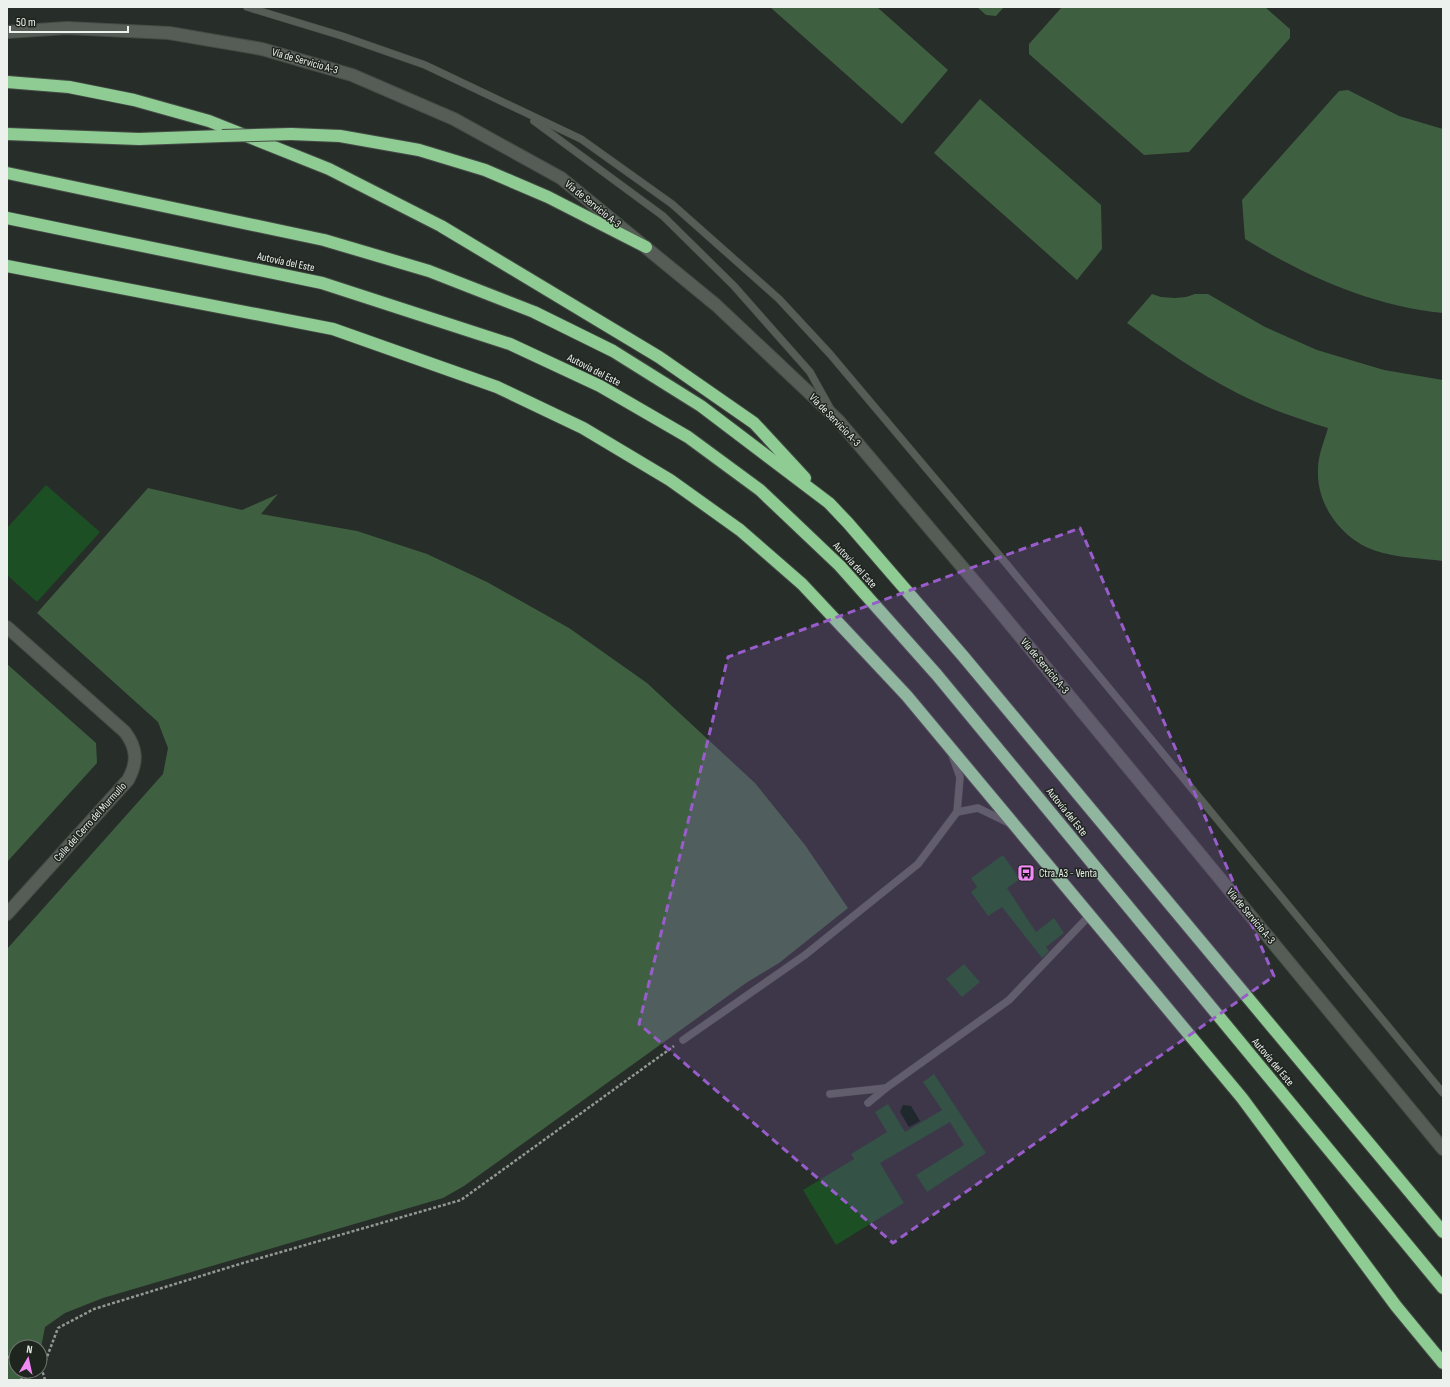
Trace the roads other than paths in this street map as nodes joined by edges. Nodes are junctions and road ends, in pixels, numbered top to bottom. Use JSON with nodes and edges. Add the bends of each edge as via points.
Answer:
{"nodes":[{"id":1,"x":247,"y":7,"type":"edge"},
{"id":2,"x":7,"y":32,"type":"edge"},
{"id":3,"x":7,"y":82,"type":"edge"},
{"id":4,"x":522,"y":111,"type":"junction"},
{"id":5,"x":7,"y":134,"type":"edge"},
{"id":6,"x":7,"y":173,"type":"edge"},
{"id":7,"x":7,"y":218,"type":"edge"},
{"id":8,"x":646,"y":247,"type":"junction"},
{"id":9,"x":7,"y":266,"type":"edge"},
{"id":10,"x":838,"y":420,"type":"junction"},
{"id":11,"x":830,"y":503,"type":"junction"},
{"id":12,"x":7,"y":626,"type":"edge"},
{"id":13,"x":949,"y":746,"type":"junction"},
{"id":14,"x":957,"y":812,"type":"junction"},
{"id":15,"x":1015,"y":826,"type":"junction"},
{"id":16,"x":7,"y":914,"type":"edge"},
{"id":17,"x":1090,"y":915,"type":"junction"},
{"id":18,"x":683,"y":1040,"type":"road end"},
{"id":19,"x":886,"y":1088,"type":"junction"},
{"id":20,"x":1443,"y":1093,"type":"edge"},
{"id":21,"x":830,"y":1094,"type":"dead end"},
{"id":22,"x":868,"y":1103,"type":"dead end"},
{"id":23,"x":1443,"y":1149,"type":"edge"},
{"id":24,"x":1443,"y":1232,"type":"edge"},
{"id":25,"x":1443,"y":1288,"type":"edge"},
{"id":26,"x":1443,"y":1363,"type":"edge"}],
"edges":[{"from":1,"to":4,"type":"lane","via":[[342,36],[424,65]]},
{"from":2,"to":8,"type":"main road","name":"Vía de Servicio A-3","via":[[67,28],[169,33],[262,49],[352,75],[454,119],[560,178]]},
{"from":3,"to":11,"type":"highway","via":[[69,87],[127,98],[209,121],[329,169],[441,226],[659,358],[754,423]]},
{"from":4,"to":10,"type":"lane","via":[[668,221],[734,286],[810,372]]},
{"from":4,"to":20,"type":"lane","via":[[581,140],[672,204],[779,299],[830,354],[995,550]]},
{"from":5,"to":8,"type":"highway","bridge":true,"via":[[138,140],[291,134],[340,136],[411,149],[485,170],[548,197]]},
{"from":6,"to":11,"type":"highway","name":"Autovía del Este","via":[[324,240],[429,271],[534,312],[613,351],[701,406]]},
{"from":7,"to":25,"type":"highway","name":"Autovía del Este","via":[[322,283],[510,344],[600,386],[681,433],[760,490],[840,566],[937,675]]},
{"from":8,"to":10,"type":"main road","name":"Vía de Servicio A-3","via":[[716,305]]},
{"from":9,"to":13,"type":"highway","via":[[333,329],[497,387],[583,428],[670,480],[740,530],[802,584],[907,696]]},
{"from":10,"to":23,"type":"main road","name":"Vía de Servicio A-3","via":[[991,601]]},
{"from":11,"to":24,"type":"highway","name":"Autovía del Este","via":[[963,656]]},
{"from":12,"to":16,"type":"main road","name":"Calle del Cerro del Murmullo","via":[[125,732],[134,746],[135,764],[128,780]]},
{"from":13,"to":14,"type":"lane","via":[[960,777]]},
{"from":13,"to":15,"type":"highway"},
{"from":14,"to":15,"type":"lane","via":[[978,808]]},
{"from":14,"to":18,"type":"lane","via":[[918,864],[805,955]]},
{"from":15,"to":17,"type":"highway"},
{"from":17,"to":19,"type":"lane","via":[[1009,1000]]},
{"from":17,"to":26,"type":"highway","via":[[1242,1098],[1396,1306]]},
{"from":19,"to":21,"type":"lane"},
{"from":19,"to":22,"type":"lane"}]}
